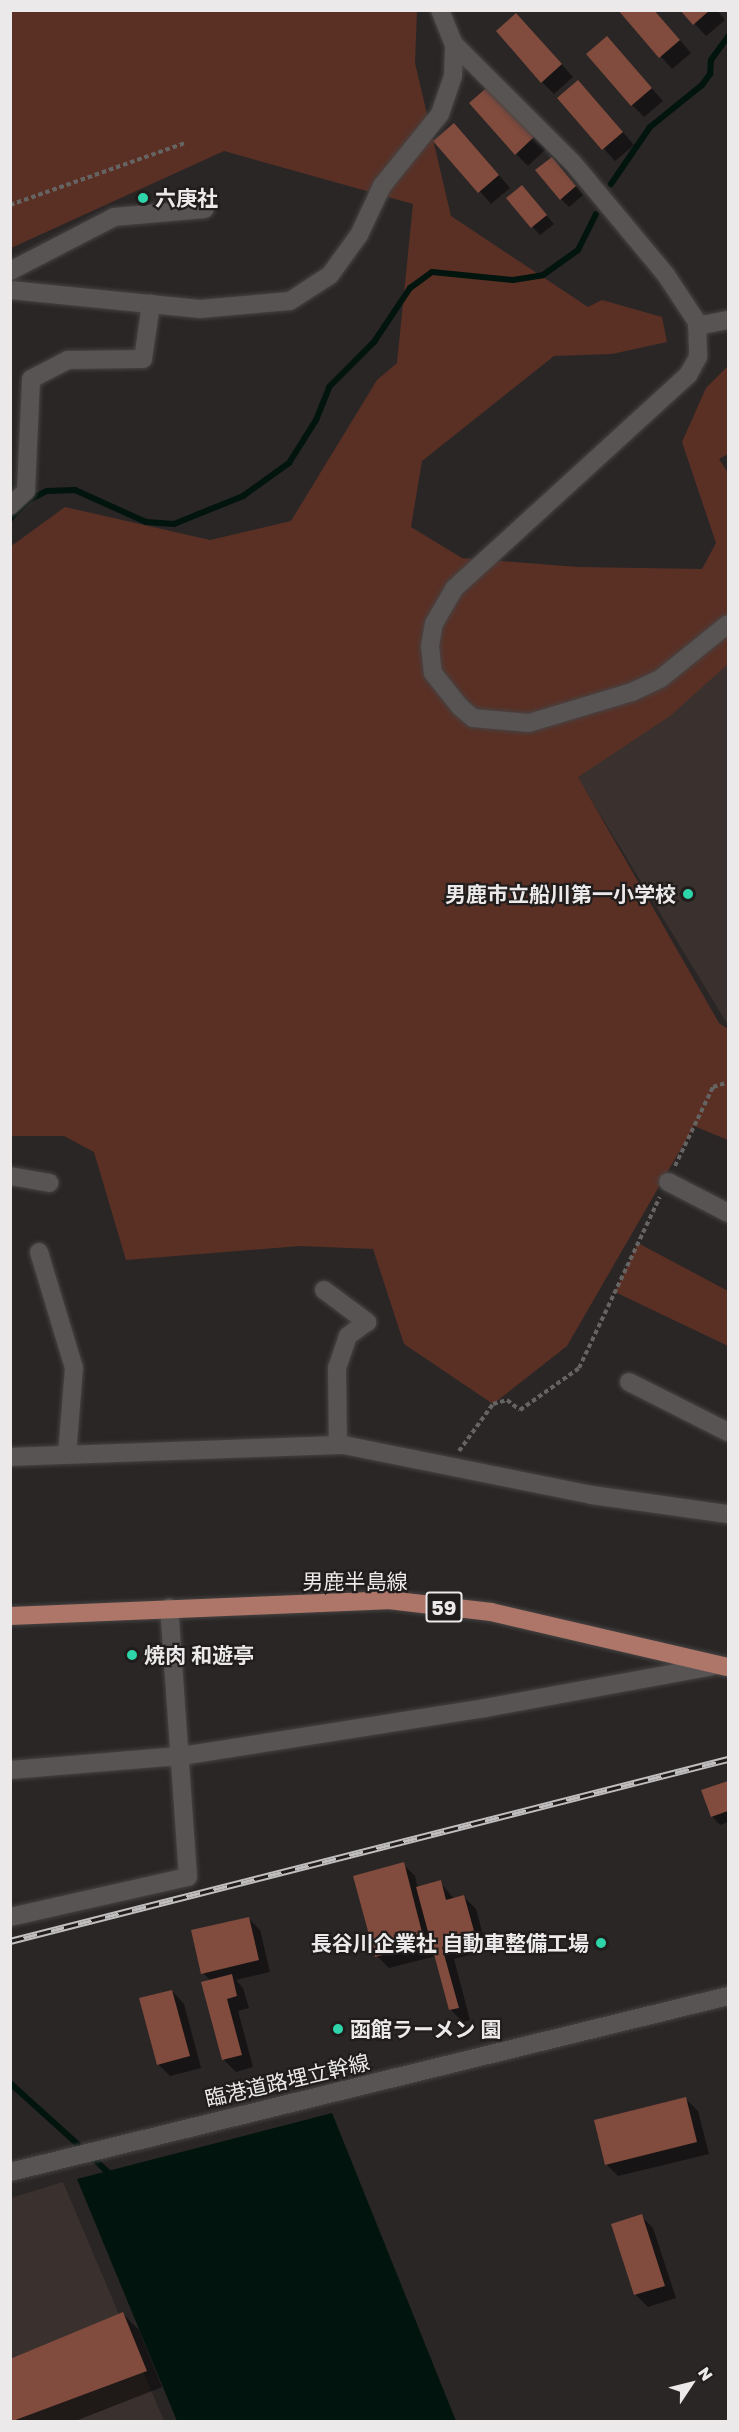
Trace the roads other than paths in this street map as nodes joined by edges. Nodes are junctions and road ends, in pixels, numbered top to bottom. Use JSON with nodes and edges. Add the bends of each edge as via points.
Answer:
{"nodes":[{"id":1,"x":440,"y":10,"type":"edge"},
{"id":2,"x":454,"y":44,"type":"junction"},
{"id":3,"x":205,"y":209,"type":"dead end"},
{"id":4,"x":10,"y":271,"type":"edge"},
{"id":5,"x":10,"y":290,"type":"edge"},
{"id":6,"x":151,"y":304,"type":"junction"},
{"id":7,"x":729,"y":320,"type":"edge"},
{"id":8,"x":697,"y":326,"type":"junction"},
{"id":9,"x":10,"y":506,"type":"edge"},
{"id":10,"x":729,"y":624,"type":"edge"},
{"id":11,"x":10,"y":1176,"type":"edge"},
{"id":12,"x":668,"y":1182,"type":"road end"},
{"id":13,"x":49,"y":1183,"type":"dead end"},
{"id":14,"x":729,"y":1213,"type":"edge"},
{"id":15,"x":39,"y":1252,"type":"dead end"},
{"id":16,"x":324,"y":1290,"type":"dead end"},
{"id":17,"x":629,"y":1382,"type":"dead end"},
{"id":18,"x":729,"y":1432,"type":"edge"},
{"id":19,"x":338,"y":1445,"type":"junction"},
{"id":20,"x":67,"y":1455,"type":"junction"},
{"id":21,"x":10,"y":1457,"type":"edge"},
{"id":22,"x":729,"y":1515,"type":"edge"},
{"id":23,"x":169,"y":1608,"type":"junction"},
{"id":24,"x":10,"y":1616,"type":"edge"},
{"id":25,"x":721,"y":1667,"type":"edge"},
{"id":26,"x":182,"y":1756,"type":"junction"},
{"id":27,"x":10,"y":1770,"type":"edge"},
{"id":28,"x":10,"y":1917,"type":"edge"},
{"id":29,"x":729,"y":1996,"type":"edge"},
{"id":30,"x":10,"y":2172,"type":"edge"}],
"edges":[{"from":1,"to":2,"type":"street"},
{"from":2,"to":6,"type":"street","via":[[453,76],[440,114],[382,186],[359,235],[330,275],[290,301],[200,309]]},
{"from":2,"to":8,"type":"street","via":[[573,163],[666,275]]},
{"from":3,"to":4,"type":"street","via":[[114,217]]},
{"from":5,"to":6,"type":"street"},
{"from":6,"to":9,"type":"street","via":[[142,359],[68,360],[31,380],[26,491]]},
{"from":7,"to":8,"type":"street"},
{"from":8,"to":10,"type":"street","via":[[698,357],[688,375],[454,589],[434,623],[430,646],[433,672],[473,718],[529,723],[632,692],[660,679]]},
{"from":11,"to":13,"type":"street"},
{"from":12,"to":14,"type":"street"},
{"from":15,"to":20,"type":"street","via":[[74,1368]]},
{"from":16,"to":19,"type":"street","via":[[368,1322],[348,1336],[337,1368]]},
{"from":17,"to":18,"type":"street"},
{"from":19,"to":20,"type":"street"},
{"from":19,"to":22,"type":"street","via":[[592,1495]]},
{"from":20,"to":21,"type":"street"},
{"from":23,"to":24,"type":"main road","name":"男鹿半島線","number":"59"},
{"from":23,"to":25,"type":"main road","name":"男鹿半島線","number":"59","via":[[399,1601],[491,1612],[560,1626]]},
{"from":23,"to":26,"type":"street"},
{"from":25,"to":26,"type":"street"},
{"from":26,"to":27,"type":"street"},
{"from":26,"to":28,"type":"street","via":[[188,1877]]},
{"from":29,"to":30,"type":"street","name":"臨港道路埋立幹線"}]}
